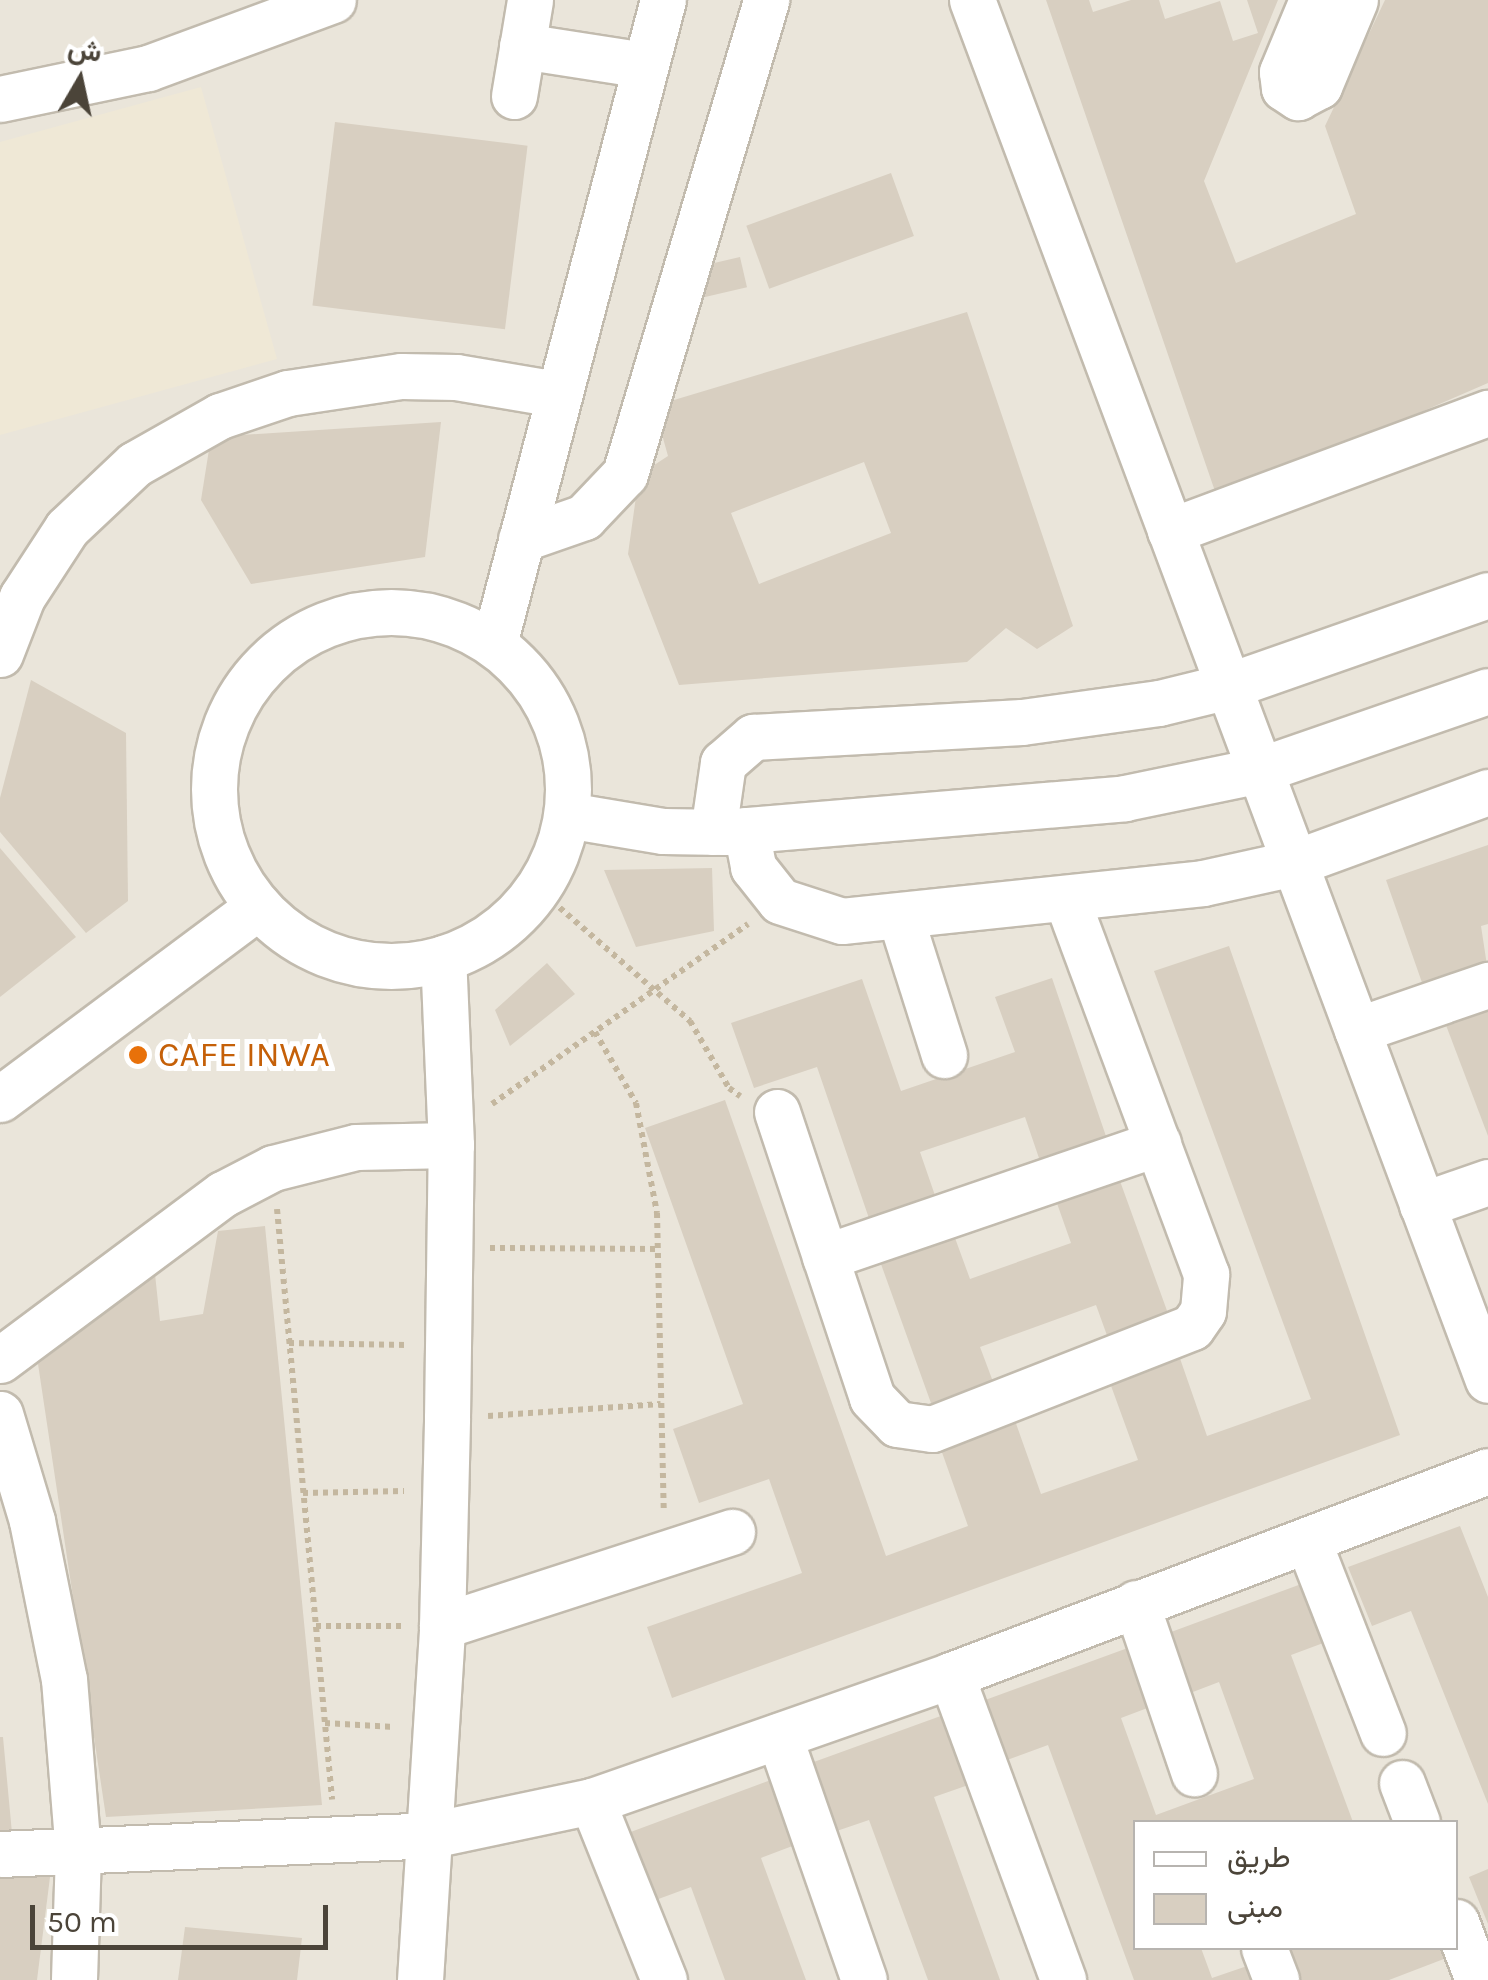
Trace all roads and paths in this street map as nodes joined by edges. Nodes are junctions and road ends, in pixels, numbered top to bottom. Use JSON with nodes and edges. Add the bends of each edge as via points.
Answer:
{"nodes":[{"id":1,"x":333,"y":0,"type":"edge"},
{"id":2,"x":530,"y":0,"type":"edge"},
{"id":3,"x":662,"y":0,"type":"edge"},
{"id":4,"x":766,"y":0,"type":"edge"},
{"id":5,"x":972,"y":0,"type":"edge"},
{"id":6,"x":1312,"y":0,"type":"edge"},
{"id":7,"x":1355,"y":0,"type":"edge"},
{"id":8,"x":522,"y":46,"type":"junction"},
{"id":9,"x":645,"y":65,"type":"junction"},
{"id":10,"x":514,"y":96,"type":"dead end"},
{"id":11,"x":0,"y":99,"type":"edge"},
{"id":12,"x":557,"y":394,"type":"junction"},
{"id":13,"x":1488,"y":414,"type":"edge"},
{"id":14,"x":1170,"y":531,"type":"junction"},
{"id":15,"x":521,"y":538,"type":"junction"},
{"id":16,"x":1488,"y":595,"type":"edge"},
{"id":17,"x":494,"y":644,"type":"junction"},
{"id":18,"x":0,"y":654,"type":"edge"},
{"id":19,"x":1228,"y":686,"type":"junction"},
{"id":20,"x":1488,"y":691,"type":"edge"},
{"id":21,"x":1260,"y":770,"type":"junction"},
{"id":22,"x":1488,"y":792,"type":"edge"},
{"id":23,"x":567,"y":815,"type":"junction"},
{"id":24,"x":729,"y":831,"type":"junction"},
{"id":25,"x":1294,"y":862,"type":"junction"},
{"id":26,"x":538,"y":888,"type":"junction"},
{"id":27,"x":780,"y":901,"type":"junction"},
{"id":28,"x":1068,"y":902,"type":"junction"},
{"id":29,"x":258,"y":907,"type":"junction"},
{"id":30,"x":900,"y":916,"type":"junction"},
{"id":31,"x":443,"y":958,"type":"junction"},
{"id":32,"x":1488,"y":985,"type":"edge"},
{"id":33,"x":654,"y":989,"type":"junction"},
{"id":34,"x":1357,"y":1030,"type":"junction"},
{"id":35,"x":594,"y":1032,"type":"junction"},
{"id":36,"x":944,"y":1055,"type":"dead end"},
{"id":37,"x":0,"y":1099,"type":"edge"},
{"id":38,"x":777,"y":1112,"type":"joint"},
{"id":39,"x":450,"y":1139,"type":"junction"},
{"id":40,"x":1158,"y":1143,"type":"junction"},
{"id":41,"x":274,"y":1168,"type":"junction"},
{"id":42,"x":1488,"y":1182,"type":"edge"},
{"id":43,"x":1422,"y":1206,"type":"junction"},
{"id":44,"x":449,"y":1248,"type":"junction"},
{"id":45,"x":658,"y":1249,"type":"junction"},
{"id":46,"x":825,"y":1257,"type":"junction"},
{"id":47,"x":290,"y":1343,"type":"junction"},
{"id":48,"x":448,"y":1346,"type":"junction"},
{"id":49,"x":0,"y":1360,"type":"edge"},
{"id":50,"x":1488,"y":1380,"type":"edge"},
{"id":51,"x":661,"y":1404,"type":"junction"},
{"id":52,"x":0,"y":1414,"type":"edge"},
{"id":53,"x":447,"y":1418,"type":"junction"},
{"id":54,"x":1488,"y":1471,"type":"edge"},
{"id":55,"x":446,"y":1490,"type":"junction"},
{"id":56,"x":303,"y":1493,"type":"junction"},
{"id":57,"x":732,"y":1532,"type":"dead end"},
{"id":58,"x":1308,"y":1540,"type":"junction"},
{"id":59,"x":664,"y":1554,"type":"junction"},
{"id":60,"x":1136,"y":1603,"type":"junction"},
{"id":61,"x":316,"y":1626,"type":"junction"},
{"id":62,"x":442,"y":1626,"type":"junction"},
{"id":63,"x":950,"y":1675,"type":"junction"},
{"id":64,"x":325,"y":1724,"type":"junction"},
{"id":65,"x":437,"y":1729,"type":"junction"},
{"id":66,"x":1382,"y":1733,"type":"dead end"},
{"id":67,"x":779,"y":1736,"type":"junction"},
{"id":68,"x":1194,"y":1773,"type":"dead end"},
{"id":69,"x":592,"y":1801,"type":"junction"},
{"id":70,"x":431,"y":1835,"type":"junction"},
{"id":71,"x":336,"y":1840,"type":"junction"},
{"id":72,"x":78,"y":1852,"type":"junction"},
{"id":73,"x":0,"y":1854,"type":"edge"},
{"id":74,"x":1458,"y":1927,"type":"edge"},
{"id":75,"x":1265,"y":1950,"type":"edge"},
{"id":76,"x":74,"y":1980,"type":"edge"},
{"id":77,"x":420,"y":1980,"type":"edge"},
{"id":78,"x":664,"y":1980,"type":"edge"},
{"id":79,"x":864,"y":1980,"type":"edge"},
{"id":80,"x":1062,"y":1980,"type":"edge"},
{"id":81,"x":1276,"y":1980,"type":"edge"},
{"id":82,"x":1478,"y":1980,"type":"edge"}],
"edges":[{"from":1,"to":11,"type":"street","via":[[148,68]]},
{"from":2,"to":8,"type":"street"},
{"from":3,"to":9,"type":"street"},
{"from":4,"to":15,"type":"street","via":[[625,474],[584,516]]},
{"from":5,"to":14,"type":"street"},
{"from":6,"to":7,"type":"street","via":[[1282,72],[1284,88],[1298,97],[1320,86]]},
{"from":8,"to":9,"type":"street"},
{"from":8,"to":10,"type":"street"},
{"from":9,"to":12,"type":"street"},
{"from":12,"to":15,"type":"street"},
{"from":12,"to":18,"type":"street","via":[[456,377],[401,376],[288,393],[220,416],[135,464],[67,528],[22,597]]},
{"from":13,"to":14,"type":"street"},
{"from":14,"to":19,"type":"street"},
{"from":15,"to":17,"type":"street"},
{"from":16,"to":19,"type":"street"},
{"from":17,"to":23,"type":"street","via":[[530,678],[554,720],[568,766]]},
{"from":17,"to":29,"type":"street","via":[[442,618],[385,611],[329,621],[278,650],[240,693],[217,746],[213,803],[227,859]]},
{"from":19,"to":21,"type":"street"},
{"from":19,"to":24,"type":"street","via":[[1091,715],[754,737],[722,763]]},
{"from":20,"to":21,"type":"street"},
{"from":21,"to":24,"type":"street","via":[[1058,806]]},
{"from":21,"to":25,"type":"street"},
{"from":22,"to":25,"type":"street"},
{"from":23,"to":24,"type":"street","via":[[610,825]]},
{"from":23,"to":26,"type":"street"},
{"from":24,"to":27,"type":"street"},
{"from":25,"to":28,"type":"street","via":[[1204,884]]},
{"from":25,"to":34,"type":"street"},
{"from":26,"to":31,"type":"street","via":[[480,942]]},
{"from":26,"to":33,"type":"path"},
{"from":27,"to":30,"type":"street","via":[[820,918]]},
{"from":27,"to":33,"type":"path"},
{"from":28,"to":30,"type":"street"},
{"from":28,"to":40,"type":"street"},
{"from":29,"to":31,"type":"street","via":[[288,934],[350,960],[404,966]]},
{"from":29,"to":37,"type":"street"},
{"from":30,"to":36,"type":"street"},
{"from":31,"to":39,"type":"street"},
{"from":32,"to":34,"type":"street"},
{"from":33,"to":35,"type":"path"},
{"from":33,"to":38,"type":"path","via":[[697,1028],[729,1088]]},
{"from":34,"to":43,"type":"street"},
{"from":35,"to":39,"type":"path"},
{"from":35,"to":45,"type":"path","via":[[636,1103]]},
{"from":38,"to":46,"type":"street"},
{"from":39,"to":41,"type":"street","via":[[356,1147]]},
{"from":39,"to":44,"type":"street"},
{"from":40,"to":46,"type":"street"},
{"from":40,"to":46,"type":"street","via":[[1206,1274],[1204,1311],[1192,1327],[932,1429],[908,1429],[879,1409]]},
{"from":41,"to":47,"type":"path"},
{"from":41,"to":49,"type":"street","via":[[222,1194]]},
{"from":42,"to":43,"type":"street"},
{"from":43,"to":50,"type":"street"},
{"from":44,"to":45,"type":"path"},
{"from":44,"to":48,"type":"street"},
{"from":45,"to":51,"type":"path"},
{"from":47,"to":48,"type":"path"},
{"from":47,"to":56,"type":"path"},
{"from":48,"to":53,"type":"street"},
{"from":51,"to":53,"type":"path"},
{"from":51,"to":59,"type":"path"},
{"from":52,"to":72,"type":"street","via":[[32,1521],[64,1680]]},
{"from":53,"to":55,"type":"street"},
{"from":54,"to":58,"type":"street"},
{"from":55,"to":56,"type":"path"},
{"from":55,"to":62,"type":"street"},
{"from":56,"to":61,"type":"path"},
{"from":57,"to":59,"type":"street"},
{"from":58,"to":60,"type":"street"},
{"from":58,"to":66,"type":"street"},
{"from":59,"to":62,"type":"street"},
{"from":60,"to":63,"type":"street"},
{"from":60,"to":68,"type":"street"},
{"from":61,"to":62,"type":"path"},
{"from":61,"to":64,"type":"path"},
{"from":62,"to":65,"type":"street"},
{"from":63,"to":67,"type":"street"},
{"from":63,"to":80,"type":"street"},
{"from":64,"to":65,"type":"path"},
{"from":64,"to":71,"type":"path"},
{"from":65,"to":70,"type":"street"},
{"from":67,"to":69,"type":"street"},
{"from":67,"to":79,"type":"street"},
{"from":69,"to":70,"type":"street"},
{"from":69,"to":78,"type":"street"},
{"from":70,"to":71,"type":"street"},
{"from":70,"to":77,"type":"street"},
{"from":71,"to":72,"type":"street"},
{"from":72,"to":73,"type":"street"},
{"from":72,"to":76,"type":"street"},
{"from":74,"to":82,"type":"street"},
{"from":75,"to":81,"type":"street"}]}
